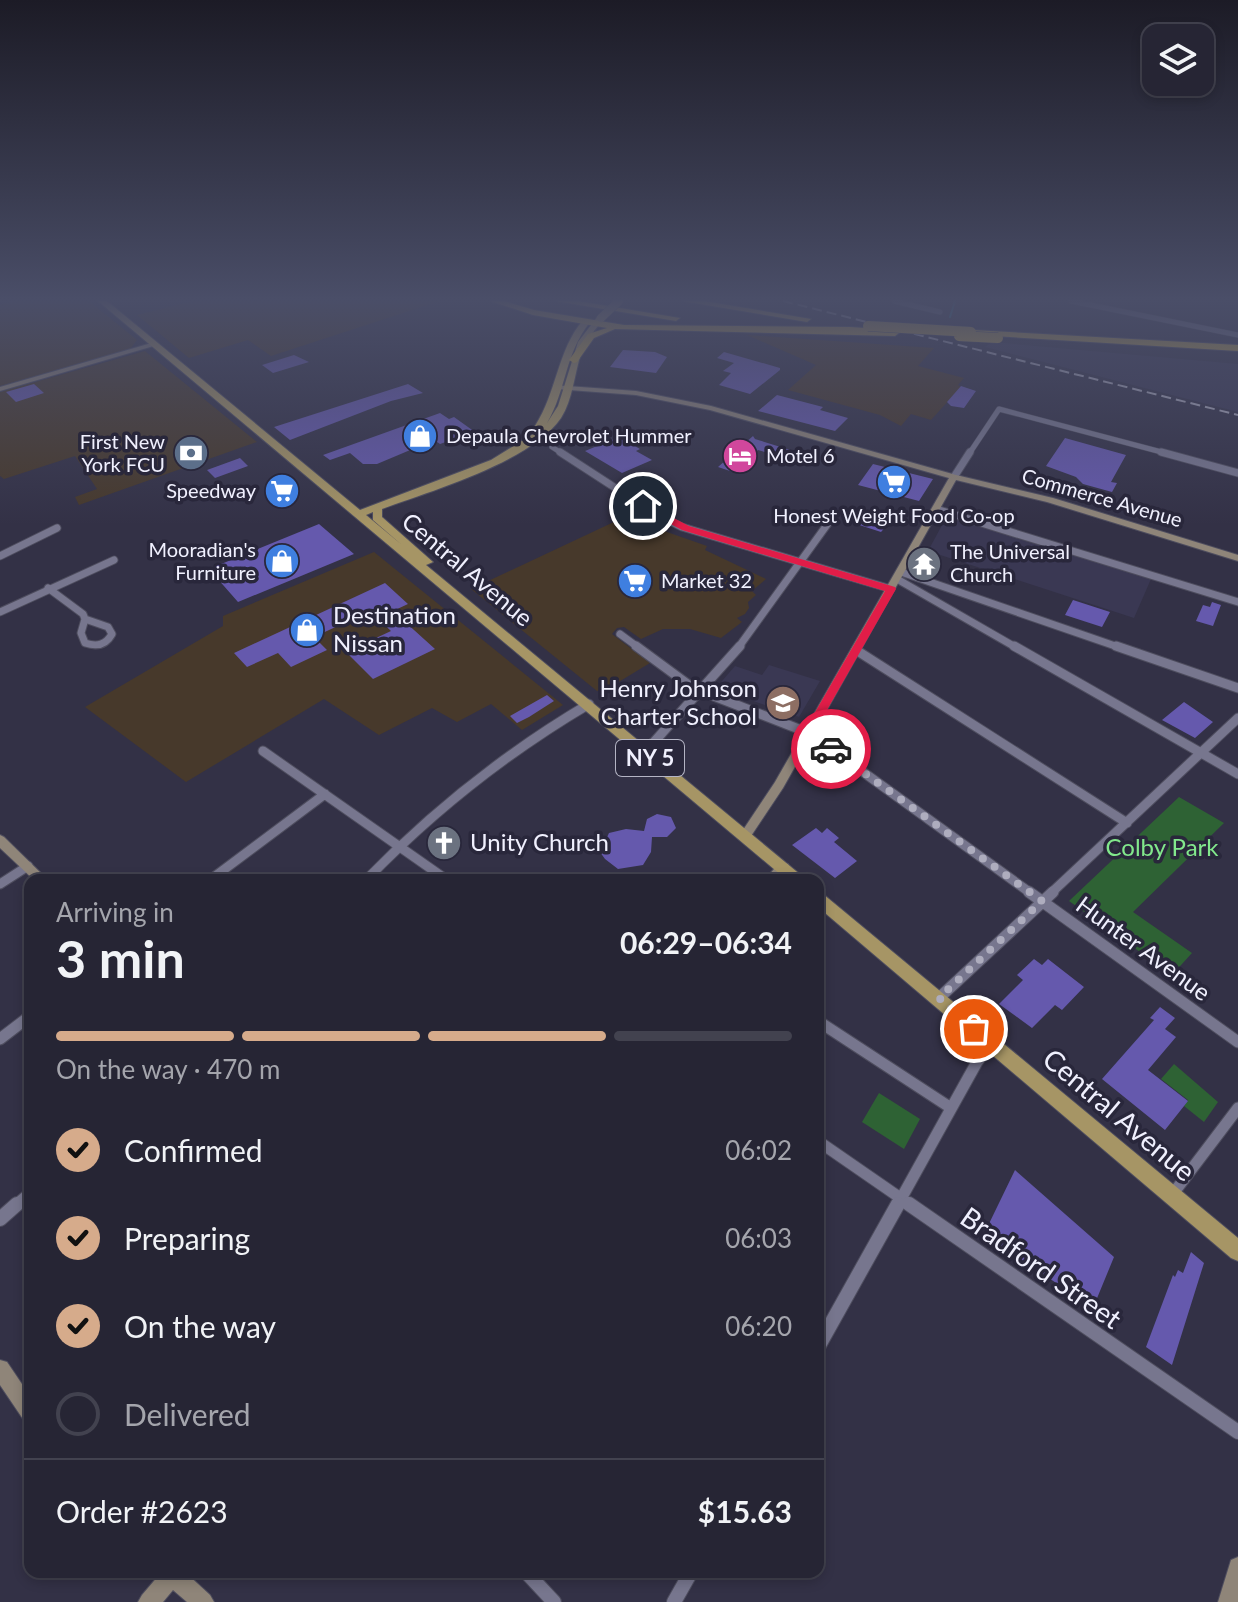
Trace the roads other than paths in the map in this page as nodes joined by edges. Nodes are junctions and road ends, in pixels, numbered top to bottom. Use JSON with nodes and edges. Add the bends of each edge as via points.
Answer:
{"nodes":[{"id":1,"x":46,"y":376,"type":"edge"},
{"id":2,"x":193,"y":376,"type":"edge"},
{"id":3,"x":563,"y":376,"type":"edge"},
{"id":4,"x":566,"y":376,"type":"edge"},
{"id":5,"x":561,"y":387,"type":"junction"},
{"id":6,"x":0,"y":389,"type":"edge"},
{"id":7,"x":552,"y":447,"type":"dead end"},
{"id":8,"x":1238,"y":473,"type":"edge"},
{"id":9,"x":445,"y":475,"type":"junction"},
{"id":10,"x":954,"y":477,"type":"junction"},
{"id":11,"x":327,"y":489,"type":"junction"},
{"id":12,"x":396,"y":500,"type":"junction"},
{"id":13,"x":936,"y":509,"type":"junction"},
{"id":14,"x":356,"y":512,"type":"junction"},
{"id":15,"x":829,"y":522,"type":"dead end"},
{"id":16,"x":57,"y":528,"type":"dead end"},
{"id":17,"x":0,"y":556,"type":"edge"},
{"id":18,"x":1238,"y":558,"type":"edge"},
{"id":19,"x":114,"y":560,"type":"dead end"},
{"id":20,"x":800,"y":561,"type":"junction"},
{"id":21,"x":427,"y":571,"type":"junction"},
{"id":22,"x":896,"y":580,"type":"junction"},
{"id":23,"x":48,"y":588,"type":"junction"},
{"id":24,"x":1238,"y":602,"type":"edge"},
{"id":25,"x":0,"y":612,"type":"edge"},
{"id":26,"x":85,"y":619,"type":"dead end"},
{"id":27,"x":620,"y":634,"type":"dead end"},
{"id":28,"x":856,"y":650,"type":"junction"},
{"id":29,"x":1238,"y":688,"type":"edge"},
{"id":30,"x":700,"y":691,"type":"junction"},
{"id":31,"x":589,"y":704,"type":"junction"},
{"id":32,"x":1238,"y":718,"type":"edge"},
{"id":33,"x":809,"y":733,"type":"junction"},
{"id":34,"x":263,"y":751,"type":"dead end"},
{"id":35,"x":642,"y":751,"type":"junction"},
{"id":36,"x":1202,"y":753,"type":"junction"},
{"id":37,"x":1238,"y":774,"type":"edge"},
{"id":38,"x":325,"y":794,"type":"junction"},
{"id":39,"x":1127,"y":823,"type":"junction"},
{"id":40,"x":745,"y":836,"type":"junction"},
{"id":41,"x":0,"y":840,"type":"edge"},
{"id":42,"x":399,"y":846,"type":"junction"},
{"id":43,"x":28,"y":866,"type":"junction"},
{"id":44,"x":783,"y":868,"type":"junction"},
{"id":45,"x":36,"y":874,"type":"edge"},
{"id":46,"x":218,"y":874,"type":"edge"},
{"id":47,"x":372,"y":874,"type":"edge"},
{"id":48,"x":439,"y":874,"type":"edge"},
{"id":49,"x":777,"y":874,"type":"edge"},
{"id":50,"x":790,"y":874,"type":"edge"},
{"id":51,"x":0,"y":884,"type":"edge"},
{"id":52,"x":1042,"y":901,"type":"junction"},
{"id":53,"x":824,"y":903,"type":"edge"},
{"id":54,"x":939,"y":998,"type":"junction"},
{"id":55,"x":24,"y":1021,"type":"edge"},
{"id":56,"x":824,"y":1025,"type":"edge"},
{"id":57,"x":0,"y":1039,"type":"edge"},
{"id":58,"x":1238,"y":1042,"type":"edge"},
{"id":59,"x":991,"y":1044,"type":"junction"},
{"id":60,"x":951,"y":1108,"type":"junction"},
{"id":61,"x":1238,"y":1108,"type":"edge"},
{"id":62,"x":824,"y":1145,"type":"edge"},
{"id":63,"x":1172,"y":1195,"type":"junction"},
{"id":64,"x":24,"y":1198,"type":"edge"},
{"id":65,"x":900,"y":1199,"type":"junction"},
{"id":66,"x":0,"y":1219,"type":"edge"},
{"id":67,"x":1238,"y":1251,"type":"edge"},
{"id":68,"x":824,"y":1325,"type":"edge"},
{"id":69,"x":0,"y":1369,"type":"edge"},
{"id":70,"x":24,"y":1403,"type":"edge"},
{"id":71,"x":1238,"y":1432,"type":"edge"},
{"id":72,"x":1238,"y":1567,"type":"edge"},
{"id":73,"x":168,"y":1578,"type":"edge"},
{"id":74,"x":177,"y":1578,"type":"edge"},
{"id":75,"x":532,"y":1578,"type":"edge"},
{"id":76,"x":688,"y":1578,"type":"edge"},
{"id":77,"x":149,"y":1602,"type":"edge"},
{"id":78,"x":203,"y":1602,"type":"edge"},
{"id":79,"x":554,"y":1602,"type":"edge"},
{"id":80,"x":674,"y":1602,"type":"edge"},
{"id":81,"x":1229,"y":1602,"type":"edge"}],
"edges":[{"from":1,"to":6,"type":"street"},
{"from":2,"to":11,"type":"main road","name":"Central Avenue","number":"NY 5"},
{"from":3,"to":5,"type":"main road"},
{"from":4,"to":5,"type":"main road"},
{"from":5,"to":9,"type":"main road","via":[[530,435]]},
{"from":5,"to":10,"type":"street","name":"Commerce Avenue","via":[[689,402]]},
{"from":5,"to":12,"type":"main road","via":[[557,416],[531,442]]},
{"from":7,"to":20,"type":"street","via":[[672,523]]},
{"from":8,"to":10,"type":"street","via":[[999,409]]},
{"from":9,"to":11,"type":"main road","via":[[365,503]]},
{"from":9,"to":14,"type":"main road"},
{"from":10,"to":13,"type":"street"},
{"from":10,"to":18,"type":"street","name":"Commerce Avenue","via":[[1037,496]]},
{"from":11,"to":14,"type":"main road","name":"Central Avenue","number":"NY 5"},
{"from":12,"to":14,"type":"main road"},
{"from":12,"to":21,"type":"main road","via":[[378,511],[377,518],[429,562]]},
{"from":13,"to":22,"type":"street"},
{"from":13,"to":24,"type":"street"},
{"from":14,"to":21,"type":"main road","name":"Central Avenue","number":"NY 5"},
{"from":15,"to":20,"type":"street"},
{"from":16,"to":17,"type":"street"},
{"from":19,"to":23,"type":"street"},
{"from":20,"to":22,"type":"street"},
{"from":20,"to":30,"type":"street","via":[[741,645]]},
{"from":21,"to":31,"type":"main road","name":"Central Avenue","number":"NY 5"},
{"from":22,"to":28,"type":"street"},
{"from":22,"to":29,"type":"street"},
{"from":22,"to":36,"type":"street"},
{"from":23,"to":25,"type":"street"},
{"from":23,"to":26,"type":"street"},
{"from":27,"to":30,"type":"street","name":"Hunter Avenue"},
{"from":28,"to":33,"type":"street"},
{"from":28,"to":39,"type":"street"},
{"from":30,"to":33,"type":"street","name":"Hunter Avenue"},
{"from":30,"to":35,"type":"street"},
{"from":31,"to":35,"type":"main road","name":"Central Avenue","number":"NY 5"},
{"from":31,"to":42,"type":"street","via":[[525,741]]},
{"from":32,"to":36,"type":"street"},
{"from":33,"to":40,"type":"street"},
{"from":33,"to":52,"type":"street","name":"Hunter Avenue"},
{"from":34,"to":38,"type":"street"},
{"from":35,"to":40,"type":"main road","name":"Central Avenue","number":"NY 5"},
{"from":36,"to":37,"type":"street"},
{"from":36,"to":39,"type":"street"},
{"from":38,"to":42,"type":"street"},
{"from":38,"to":46,"type":"street"},
{"from":39,"to":52,"type":"street"},
{"from":40,"to":44,"type":"main road","name":"Central Avenue","number":"NY 5"},
{"from":41,"to":43,"type":"street"},
{"from":42,"to":47,"type":"street"},
{"from":42,"to":48,"type":"street"},
{"from":43,"to":45,"type":"street"},
{"from":43,"to":51,"type":"street"},
{"from":44,"to":49,"type":"street"},
{"from":44,"to":50,"type":"main road","name":"Central Avenue","number":"NY 5"},
{"from":52,"to":54,"type":"street"},
{"from":52,"to":58,"type":"street","name":"Hunter Avenue"},
{"from":53,"to":54,"type":"main road","name":"Central Avenue"},
{"from":54,"to":59,"type":"main road","name":"Central Avenue"},
{"from":55,"to":57,"type":"street"},
{"from":56,"to":60,"type":"street"},
{"from":59,"to":60,"type":"street"},
{"from":59,"to":63,"type":"main road","name":"Central Avenue"},
{"from":60,"to":65,"type":"street"},
{"from":61,"to":63,"type":"street"},
{"from":62,"to":65,"type":"street","name":"Bradford Street"},
{"from":63,"to":67,"type":"main road","name":"Central Avenue"},
{"from":64,"to":66,"type":"street"},
{"from":65,"to":68,"type":"street"},
{"from":65,"to":71,"type":"street","name":"Bradford Street"},
{"from":69,"to":70,"type":"street"},
{"from":72,"to":81,"type":"street"},
{"from":73,"to":77,"type":"street"},
{"from":74,"to":78,"type":"street"},
{"from":75,"to":79,"type":"street"},
{"from":76,"to":80,"type":"street"}]}
